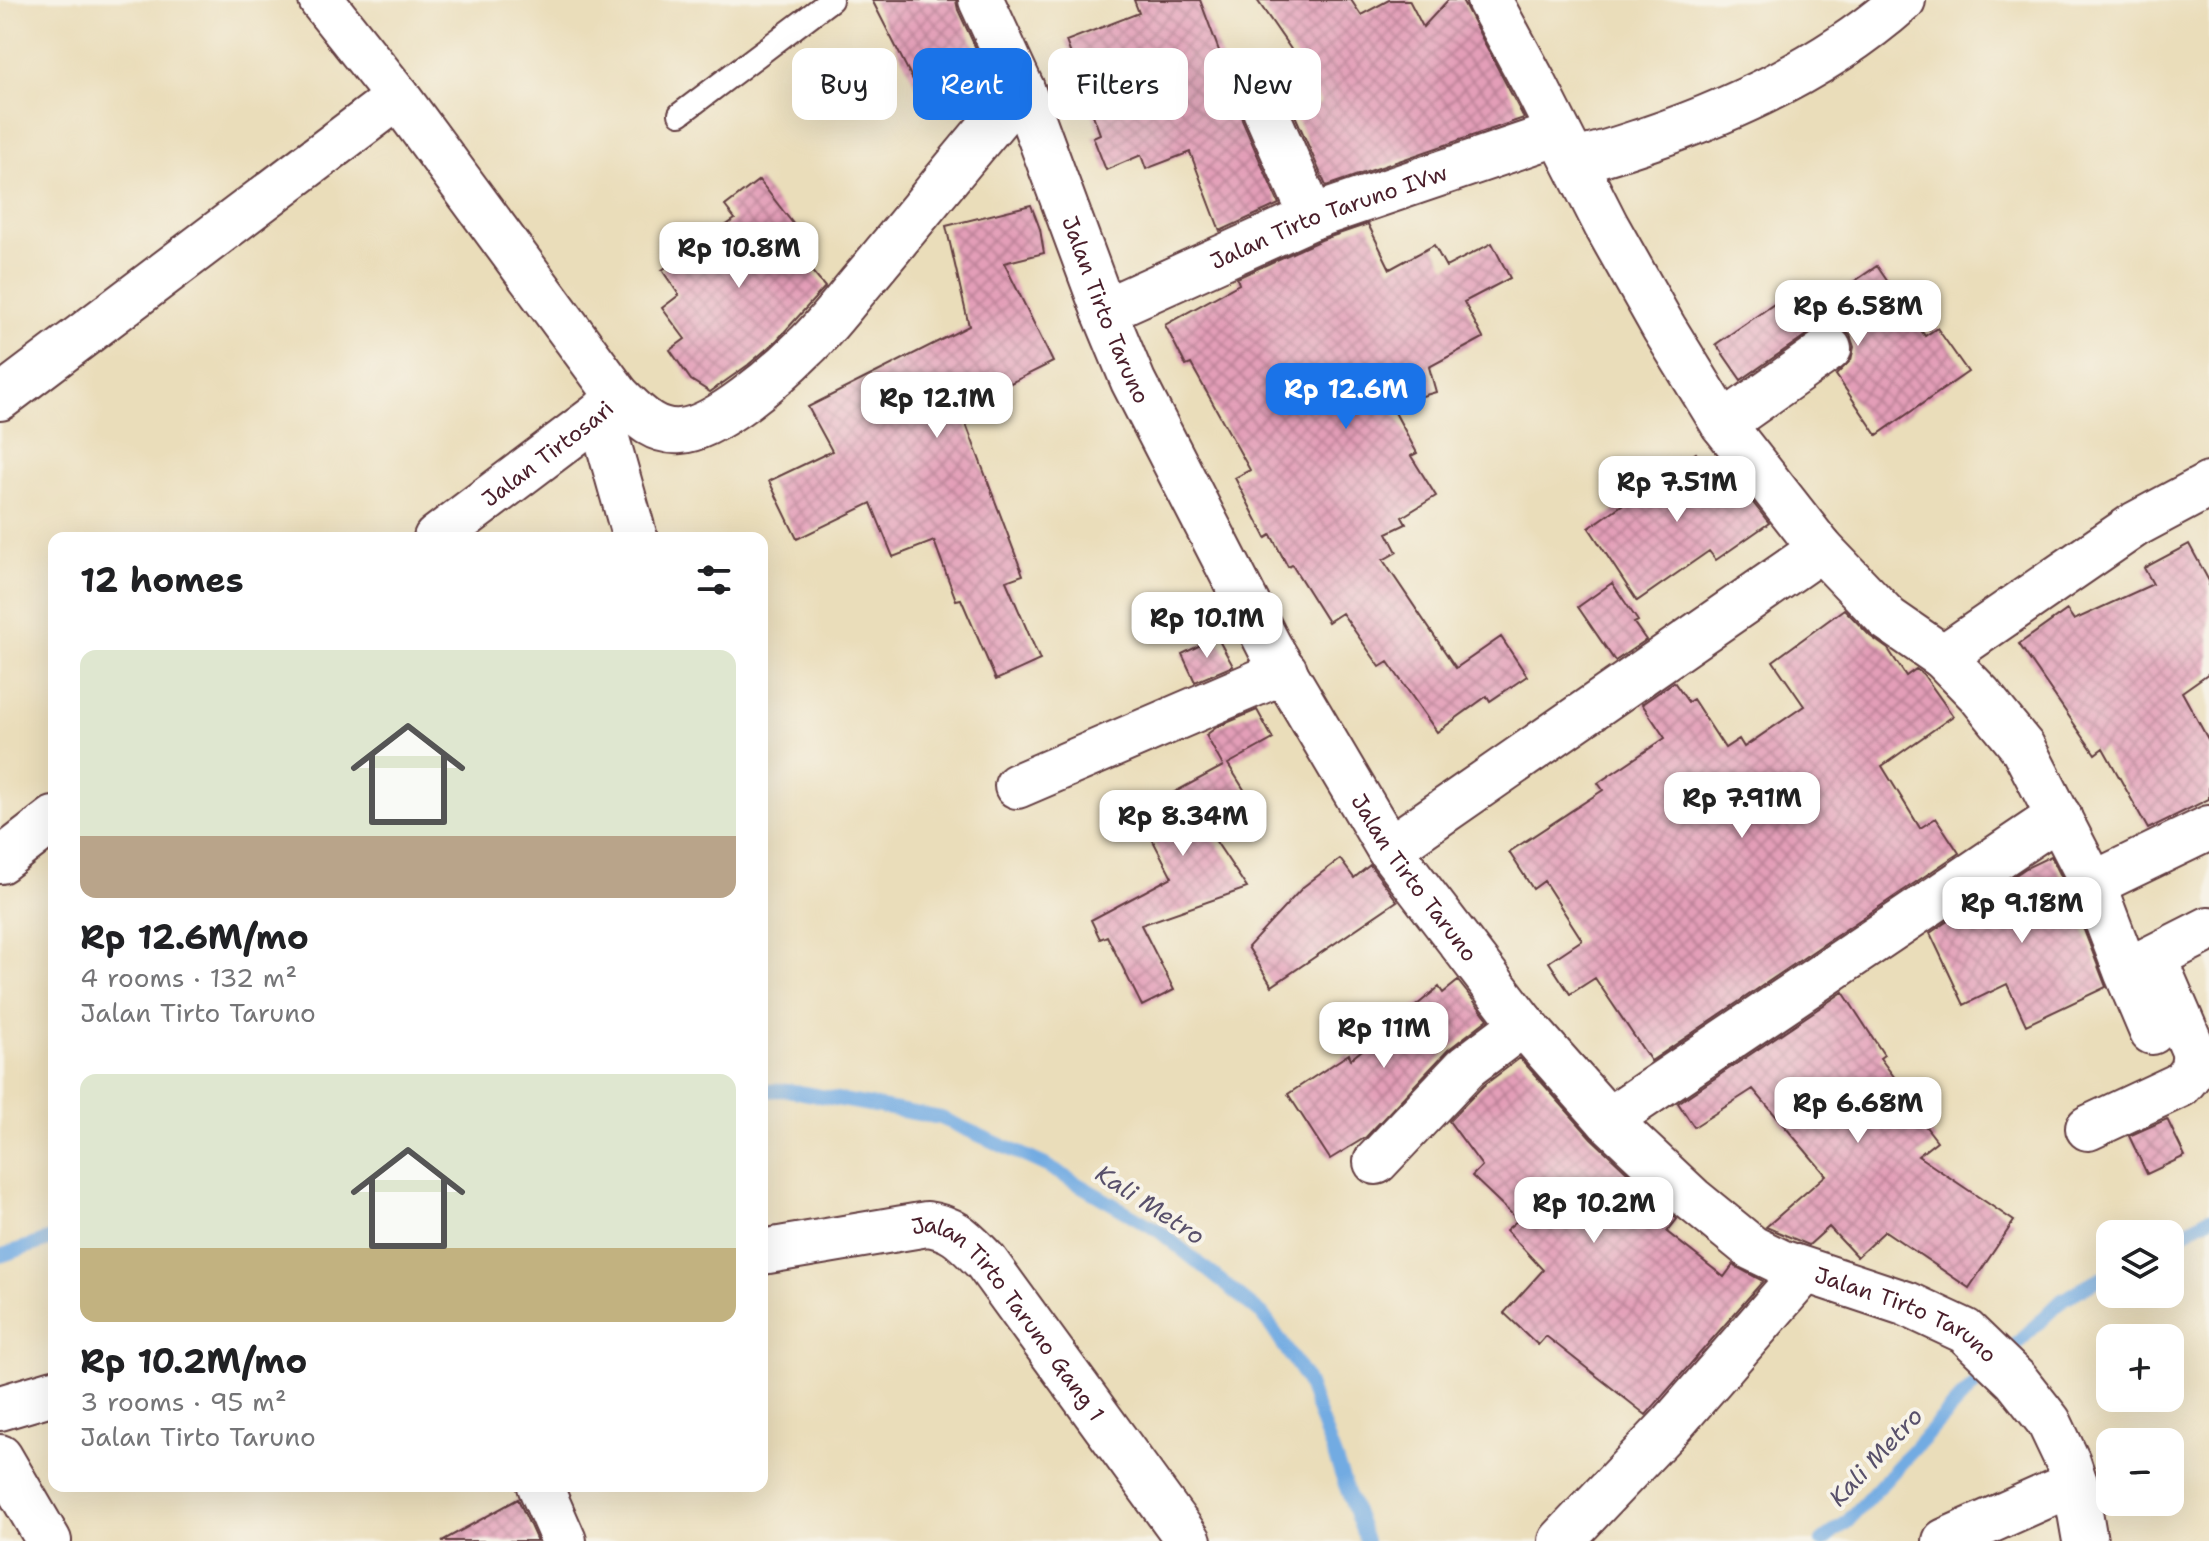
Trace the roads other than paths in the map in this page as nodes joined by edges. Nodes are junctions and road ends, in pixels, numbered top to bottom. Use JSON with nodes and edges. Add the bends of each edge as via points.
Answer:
{"nodes":[{"id":1,"x":321,"y":0,"type":"edge"},
{"id":2,"x":831,"y":0,"type":"edge"},
{"id":3,"x":981,"y":0,"type":"edge"},
{"id":4,"x":1489,"y":0,"type":"edge"},
{"id":5,"x":1884,"y":7,"type":"edge"},
{"id":6,"x":1003,"y":48,"type":"edge"},
{"id":7,"x":398,"y":97,"type":"junction"},
{"id":8,"x":680,"y":114,"type":"dead end"},
{"id":9,"x":1032,"y":116,"type":"edge"},
{"id":10,"x":996,"y":120,"type":"edge"},
{"id":11,"x":1269,"y":120,"type":"edge"},
{"id":12,"x":1567,"y":147,"type":"junction"},
{"id":13,"x":1312,"y":217,"type":"junction"},
{"id":14,"x":1104,"y":311,"type":"junction"},
{"id":15,"x":1829,"y":349,"type":"dead end"},
{"id":16,"x":0,"y":398,"type":"edge"},
{"id":17,"x":609,"y":405,"type":"junction"},
{"id":18,"x":1723,"y":424,"type":"junction"},
{"id":19,"x":2209,"y":485,"type":"edge"},
{"id":20,"x":444,"y":532,"type":"edge"},
{"id":21,"x":634,"y":532,"type":"edge"},
{"id":22,"x":1821,"y":549,"type":"junction"},
{"id":23,"x":1943,"y":657,"type":"junction"},
{"id":24,"x":1285,"y":671,"type":"junction"},
{"id":25,"x":1017,"y":786,"type":"dead end"},
{"id":26,"x":2059,"y":816,"type":"junction"},
{"id":27,"x":48,"y":824,"type":"edge"},
{"id":28,"x":2209,"y":828,"type":"edge"},
{"id":29,"x":1389,"y":849,"type":"junction"},
{"id":30,"x":0,"y":861,"type":"edge"},
{"id":31,"x":2093,"y":884,"type":"junction"},
{"id":32,"x":2209,"y":929,"type":"edge"},
{"id":33,"x":2140,"y":964,"type":"junction"},
{"id":34,"x":1523,"y":1024,"type":"junction"},
{"id":35,"x":2152,"y":1032,"type":"dead end"},
{"id":36,"x":1608,"y":1120,"type":"junction"},
{"id":37,"x":2088,"y":1128,"type":"dead end"},
{"id":38,"x":1376,"y":1162,"type":"dead end"},
{"id":39,"x":768,"y":1251,"type":"edge"},
{"id":40,"x":1805,"y":1271,"type":"junction"},
{"id":41,"x":48,"y":1394,"type":"edge"},
{"id":42,"x":0,"y":1408,"type":"edge"},
{"id":43,"x":0,"y":1457,"type":"edge"},
{"id":44,"x":2075,"y":1483,"type":"junction"},
{"id":45,"x":543,"y":1492,"type":"edge"},
{"id":46,"x":49,"y":1541,"type":"edge"},
{"id":47,"x":564,"y":1541,"type":"edge"},
{"id":48,"x":1189,"y":1541,"type":"edge"},
{"id":49,"x":1561,"y":1541,"type":"edge"},
{"id":50,"x":1945,"y":1541,"type":"edge"},
{"id":51,"x":2085,"y":1541,"type":"edge"}],
"edges":[{"from":1,"to":7,"type":"street"},
{"from":2,"to":8,"type":"lane"},
{"from":3,"to":6,"type":"street","name":"Jalan Tirto Taruno"},
{"from":4,"to":12,"type":"street"},
{"from":5,"to":12,"type":"street","name":"Jalan Tirto Taruno IVw","via":[[1786,82],[1693,124]]},
{"from":7,"to":16,"type":"street"},
{"from":7,"to":17,"type":"street"},
{"from":9,"to":14,"type":"street","name":"Jalan Tirto Taruno"},
{"from":10,"to":17,"type":"street","via":[[807,346],[743,400],[697,428],[680,431],[661,430]]},
{"from":11,"to":13,"type":"street"},
{"from":12,"to":13,"type":"street","name":"Jalan Tirto Taruno IVw"},
{"from":12,"to":18,"type":"street","via":[[1656,315]]},
{"from":13,"to":14,"type":"street","name":"Jalan Tirto Taruno IVw"},
{"from":14,"to":24,"type":"street","name":"Jalan Tirto Taruno","via":[[1133,381]]},
{"from":15,"to":18,"type":"street"},
{"from":17,"to":20,"type":"street","name":"Jalan Tirtosari"},
{"from":17,"to":21,"type":"street"},
{"from":18,"to":22,"type":"street"},
{"from":19,"to":23,"type":"street","via":[[2136,524]]},
{"from":22,"to":23,"type":"street","via":[[1888,619]]},
{"from":22,"to":29,"type":"street"},
{"from":23,"to":26,"type":"street","via":[[2023,748]]},
{"from":24,"to":25,"type":"street"},
{"from":24,"to":29,"type":"street","name":"Jalan Tirto Taruno"},
{"from":26,"to":31,"type":"street"},
{"from":26,"to":36,"type":"street"},
{"from":27,"to":30,"type":"street"},
{"from":28,"to":31,"type":"street"},
{"from":29,"to":34,"type":"street","name":"Jalan Tirto Taruno"},
{"from":31,"to":33,"type":"street"},
{"from":32,"to":33,"type":"street"},
{"from":33,"to":35,"type":"street"},
{"from":33,"to":37,"type":"street","via":[[2194,1051],[2194,1064],[2180,1085]]},
{"from":34,"to":36,"type":"street","name":"Jalan Tirto Taruno"},
{"from":34,"to":38,"type":"street","via":[[1466,1067]]},
{"from":36,"to":40,"type":"street","name":"Jalan Tirto Taruno","via":[[1752,1248]]},
{"from":39,"to":48,"type":"street","name":"Jalan Tirto Taruno Gang 1","via":[[927,1224],[957,1233],[986,1262]]},
{"from":40,"to":44,"type":"street","name":"Jalan Tirto Taruno","via":[[1907,1304],[1965,1331],[2016,1380],[2049,1422]]},
{"from":40,"to":49,"type":"street"},
{"from":41,"to":42,"type":"street"},
{"from":43,"to":46,"type":"street"},
{"from":44,"to":50,"type":"street"},
{"from":44,"to":51,"type":"street","name":"Jalan Tirto Taruno"},
{"from":45,"to":47,"type":"street"}]}
